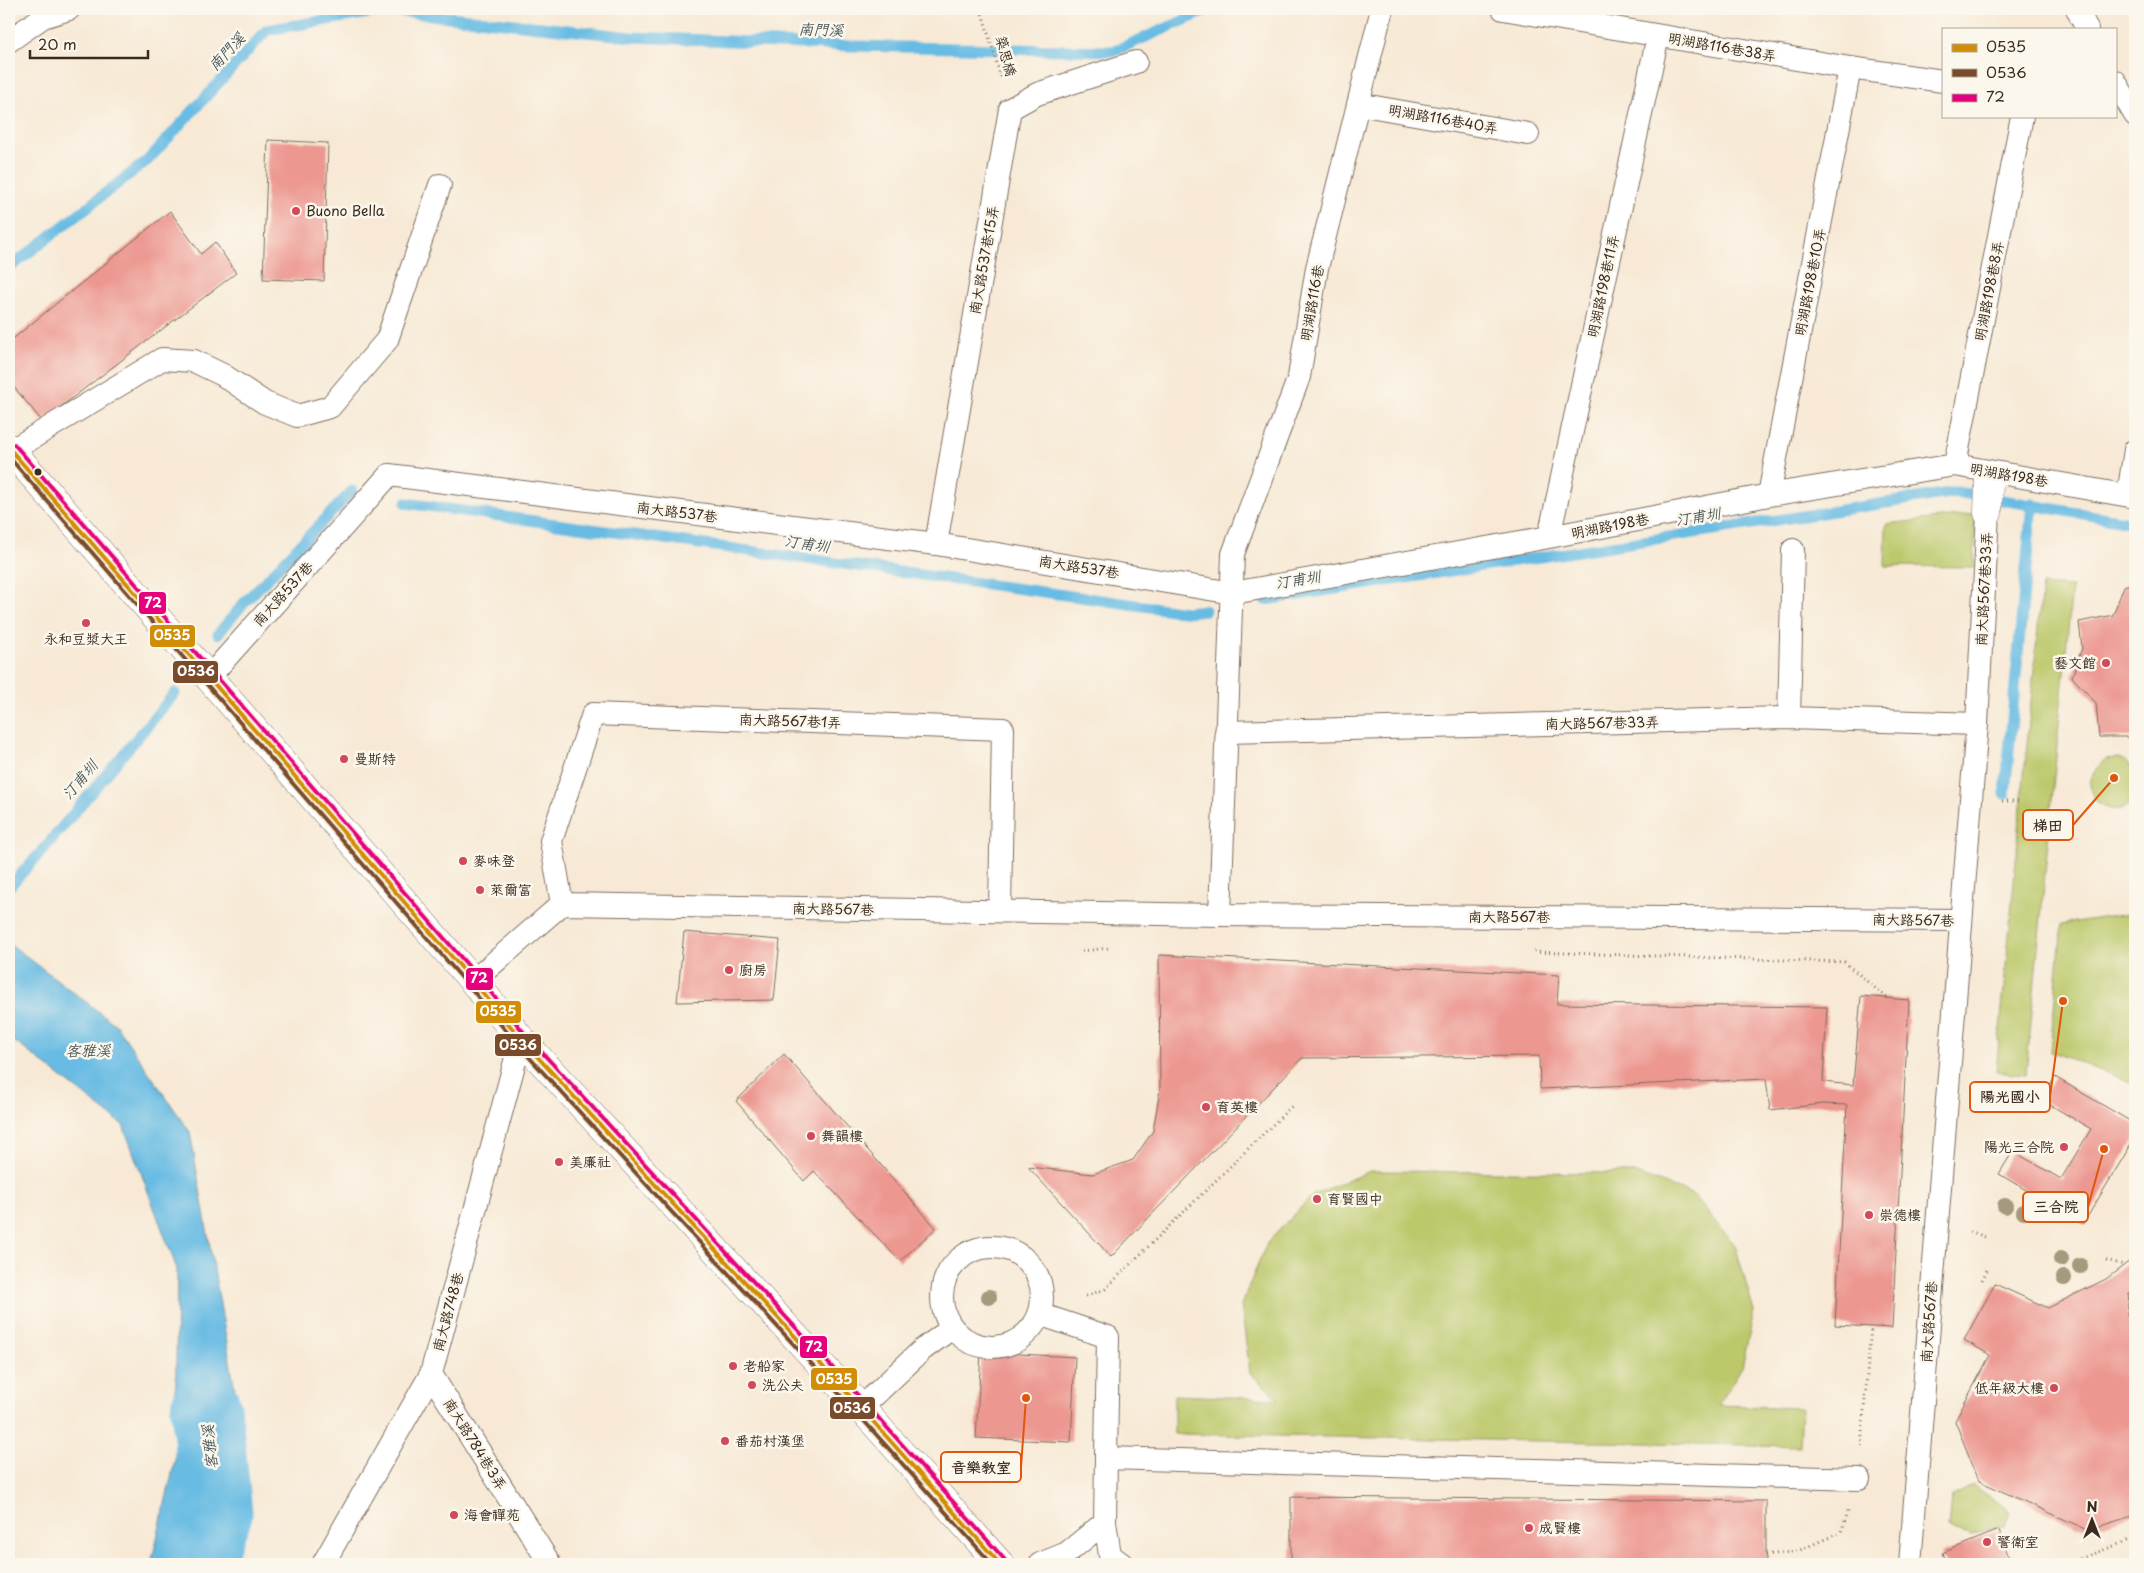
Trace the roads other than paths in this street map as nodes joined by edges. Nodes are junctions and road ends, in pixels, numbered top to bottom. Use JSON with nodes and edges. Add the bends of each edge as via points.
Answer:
{"nodes":[{"id":1,"x":69,"y":9,"type":"edge"},
{"id":2,"x":1382,"y":9,"type":"edge"},
{"id":3,"x":1502,"y":9,"type":"edge"},
{"id":4,"x":2077,"y":9,"type":"edge"},
{"id":5,"x":2086,"y":28,"type":"edge"},
{"id":6,"x":1658,"y":36,"type":"junction"},
{"id":7,"x":9,"y":41,"type":"edge"},
{"id":8,"x":1136,"y":62,"type":"dead end"},
{"id":9,"x":1850,"y":68,"type":"junction"},
{"id":10,"x":1942,"y":81,"type":"edge"},
{"id":11,"x":2116,"y":83,"type":"edge"},
{"id":12,"x":1358,"y":104,"type":"junction"},
{"id":13,"x":2135,"y":115,"type":"edge"},
{"id":14,"x":2022,"y":118,"type":"edge"},
{"id":15,"x":1528,"y":134,"type":"dead end"},
{"id":16,"x":440,"y":184,"type":"dead end"},
{"id":17,"x":2135,"y":450,"type":"edge"},
{"id":18,"x":10,"y":451,"type":"edge"},
{"id":19,"x":1955,"y":465,"type":"junction"},
{"id":20,"x":1989,"y":480,"type":"dead end"},
{"id":21,"x":1769,"y":495,"type":"junction"},
{"id":22,"x":2132,"y":496,"type":"edge"},
{"id":23,"x":1988,"y":513,"type":"joint"},
{"id":24,"x":1549,"y":537,"type":"junction"},
{"id":25,"x":936,"y":544,"type":"junction"},
{"id":26,"x":1792,"y":550,"type":"dead end"},
{"id":27,"x":1233,"y":593,"type":"junction"},
{"id":28,"x":209,"y":677,"type":"junction"},
{"id":29,"x":1789,"y":718,"type":"junction"},
{"id":30,"x":1977,"y":724,"type":"junction"},
{"id":31,"x":1226,"y":732,"type":"junction"},
{"id":32,"x":562,"y":904,"type":"junction"},
{"id":33,"x":1000,"y":911,"type":"junction"},
{"id":34,"x":1220,"y":915,"type":"junction"},
{"id":35,"x":1961,"y":920,"type":"junction"},
{"id":36,"x":473,"y":981,"type":"junction"},
{"id":37,"x":521,"y":1039,"type":"junction"},
{"id":38,"x":1039,"y":1314,"type":"junction"},
{"id":39,"x":952,"y":1328,"type":"junction"},
{"id":40,"x":431,"y":1374,"type":"junction"},
{"id":41,"x":861,"y":1408,"type":"junction"},
{"id":42,"x":1106,"y":1458,"type":"junction"},
{"id":43,"x":1859,"y":1479,"type":"dead end"},
{"id":44,"x":1105,"y":1522,"type":"junction"},
{"id":45,"x":323,"y":1564,"type":"edge"},
{"id":46,"x":550,"y":1564,"type":"edge"},
{"id":47,"x":1000,"y":1564,"type":"edge"},
{"id":48,"x":1040,"y":1564,"type":"edge"},
{"id":49,"x":1122,"y":1564,"type":"edge"},
{"id":50,"x":1910,"y":1564,"type":"edge"}],
"edges":[{"from":1,"to":7,"type":"lane","via":[[43,17]]},
{"from":2,"to":12,"type":"lane","name":"明湖路116巷"},
{"from":3,"to":6,"type":"lane","name":"明湖路116巷38弄"},
{"from":4,"to":5,"type":"lane"},
{"from":6,"to":9,"type":"lane","name":"明湖路116巷38弄"},
{"from":6,"to":24,"type":"lane","name":"明湖路198巷11弄"},
{"from":8,"to":25,"type":"lane","name":"南大路537巷15弄","via":[[1037,94],[1010,109]]},
{"from":9,"to":10,"type":"lane","name":"明湖路116巷38弄"},
{"from":9,"to":21,"type":"lane","name":"明湖路198巷10弄"},
{"from":11,"to":13,"type":"lane"},
{"from":12,"to":15,"type":"lane","name":"明湖路116巷40弄"},
{"from":12,"to":27,"type":"lane","name":"明湖路116巷","via":[[1317,268],[1299,377],[1233,554]]},
{"from":14,"to":19,"type":"lane","name":"明湖路198巷8弄"},
{"from":16,"to":18,"type":"lane","via":[[387,340],[330,407],[297,416],[265,403],[223,375],[194,361],[162,359]]},
{"from":17,"to":22,"type":"lane"},
{"from":18,"to":28,"type":"main road"},
{"from":19,"to":21,"type":"lane","name":"明湖路198巷"},
{"from":19,"to":22,"type":"lane","name":"明湖路198巷"},
{"from":20,"to":23,"type":"main road"},
{"from":21,"to":24,"type":"lane","name":"明湖路198巷"},
{"from":23,"to":30,"type":"lane","name":"南大路567巷33弄"},
{"from":24,"to":27,"type":"lane","name":"明湖路198巷"},
{"from":25,"to":27,"type":"lane","name":"南大路537巷"},
{"from":25,"to":28,"type":"lane","name":"南大路537巷","via":[[389,475]]},
{"from":26,"to":29,"type":"lane"},
{"from":27,"to":31,"type":"lane"},
{"from":28,"to":36,"type":"main road"},
{"from":29,"to":30,"type":"lane","name":"南大路567巷33弄"},
{"from":29,"to":31,"type":"lane","name":"南大路567巷33弄"},
{"from":30,"to":35,"type":"lane","name":"南大路567巷33弄"},
{"from":31,"to":34,"type":"lane"},
{"from":32,"to":33,"type":"lane","name":"南大路567巷"},
{"from":32,"to":33,"type":"lane","name":"南大路567巷1弄","via":[[551,841],[593,714],[1003,728]]},
{"from":32,"to":36,"type":"lane"},
{"from":33,"to":34,"type":"lane","name":"南大路567巷"},
{"from":34,"to":35,"type":"lane","name":"南大路567巷"},
{"from":35,"to":50,"type":"lane","name":"南大路567巷"},
{"from":36,"to":37,"type":"main road"},
{"from":37,"to":40,"type":"lane","name":"南大路748巷"},
{"from":37,"to":41,"type":"main road"},
{"from":38,"to":39,"type":"lane","via":[[1021,1338],[992,1347],[977,1345]]},
{"from":38,"to":39,"type":"lane","via":[[1042,1297],[1039,1281],[1031,1266],[1019,1255],[1003,1248],[987,1248],[958,1260],[948,1271],[942,1285],[941,1300]]},
{"from":38,"to":42,"type":"lane","via":[[1108,1336]]},
{"from":39,"to":41,"type":"lane","via":[[922,1350]]},
{"from":40,"to":45,"type":"lane","name":"南大路748巷"},
{"from":40,"to":46,"type":"lane","name":"南大路784巷3弄"},
{"from":41,"to":47,"type":"main road"},
{"from":42,"to":43,"type":"lane"},
{"from":42,"to":44,"type":"lane"},
{"from":44,"to":48,"type":"lane","via":[[1067,1553]]},
{"from":44,"to":49,"type":"lane","via":[[1110,1555]]}]}
